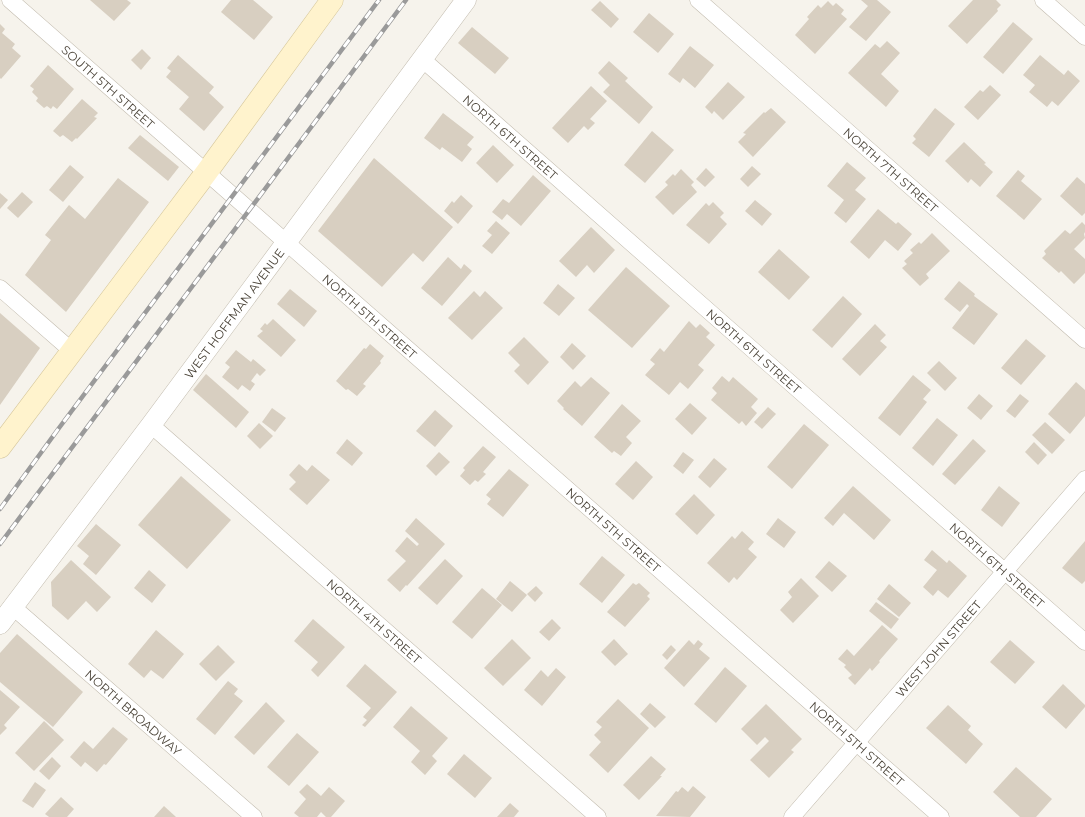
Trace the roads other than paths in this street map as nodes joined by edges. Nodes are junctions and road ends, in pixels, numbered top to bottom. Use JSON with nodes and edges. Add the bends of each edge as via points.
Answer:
{"nodes":[{"id":1,"x":10,"y":0,"type":"edge"},
{"id":2,"x":332,"y":0,"type":"edge"},
{"id":3,"x":466,"y":0,"type":"edge"},
{"id":4,"x":698,"y":0,"type":"edge"},
{"id":5,"x":1043,"y":0,"type":"edge"},
{"id":6,"x":1085,"y":37,"type":"edge"},
{"id":7,"x":422,"y":59,"type":"junction"},
{"id":8,"x":206,"y":173,"type":"junction"},
{"id":9,"x":285,"y":243,"type":"junction"},
{"id":10,"x":0,"y":288,"type":"edge"},
{"id":11,"x":1085,"y":340,"type":"edge"},
{"id":12,"x":72,"y":351,"type":"junction"},
{"id":13,"x":151,"y":425,"type":"junction"},
{"id":14,"x":0,"y":447,"type":"edge"},
{"id":15,"x":1085,"y":480,"type":"edge"},
{"id":16,"x":1005,"y":572,"type":"junction"},
{"id":17,"x":13,"y":607,"type":"junction"},
{"id":18,"x":0,"y":624,"type":"edge"},
{"id":19,"x":1085,"y":642,"type":"edge"},
{"id":20,"x":856,"y":742,"type":"junction"},
{"id":21,"x":254,"y":817,"type":"edge"},
{"id":22,"x":598,"y":817,"type":"edge"},
{"id":23,"x":792,"y":817,"type":"edge"},
{"id":24,"x":941,"y":817,"type":"edge"}],
"edges":[{"from":1,"to":8,"type":"street","name":"SOUTH 5TH STREET"},
{"from":2,"to":8,"type":"main road"},
{"from":3,"to":7,"type":"street","name":"WEST HOFFMAN AVENUE"},
{"from":4,"to":11,"type":"street","name":"NORTH 7TH STREET"},
{"from":5,"to":6,"type":"street"},
{"from":7,"to":9,"type":"street","name":"WEST HOFFMAN AVENUE"},
{"from":7,"to":16,"type":"street","name":"NORTH 6TH STREET"},
{"from":8,"to":9,"type":"street","name":"SOUTH 5TH STREET"},
{"from":8,"to":12,"type":"main road"},
{"from":9,"to":13,"type":"street","name":"WEST HOFFMAN AVENUE"},
{"from":9,"to":20,"type":"street","name":"NORTH 5TH STREET"},
{"from":10,"to":12,"type":"street"},
{"from":12,"to":14,"type":"main road"},
{"from":13,"to":17,"type":"street","name":"WEST HOFFMAN AVENUE"},
{"from":13,"to":22,"type":"street","name":"NORTH 4TH STREET"},
{"from":15,"to":16,"type":"street","name":"WEST JOHN STREET"},
{"from":16,"to":19,"type":"street","name":"NORTH 6TH STREET"},
{"from":16,"to":20,"type":"street","name":"WEST JOHN STREET"},
{"from":17,"to":18,"type":"street","name":"WEST HOFFMAN AVENUE"},
{"from":17,"to":21,"type":"street","name":"NORTH BROADWAY"},
{"from":20,"to":23,"type":"street","name":"WEST JOHN STREET"},
{"from":20,"to":24,"type":"street","name":"NORTH 5TH STREET"}]}
